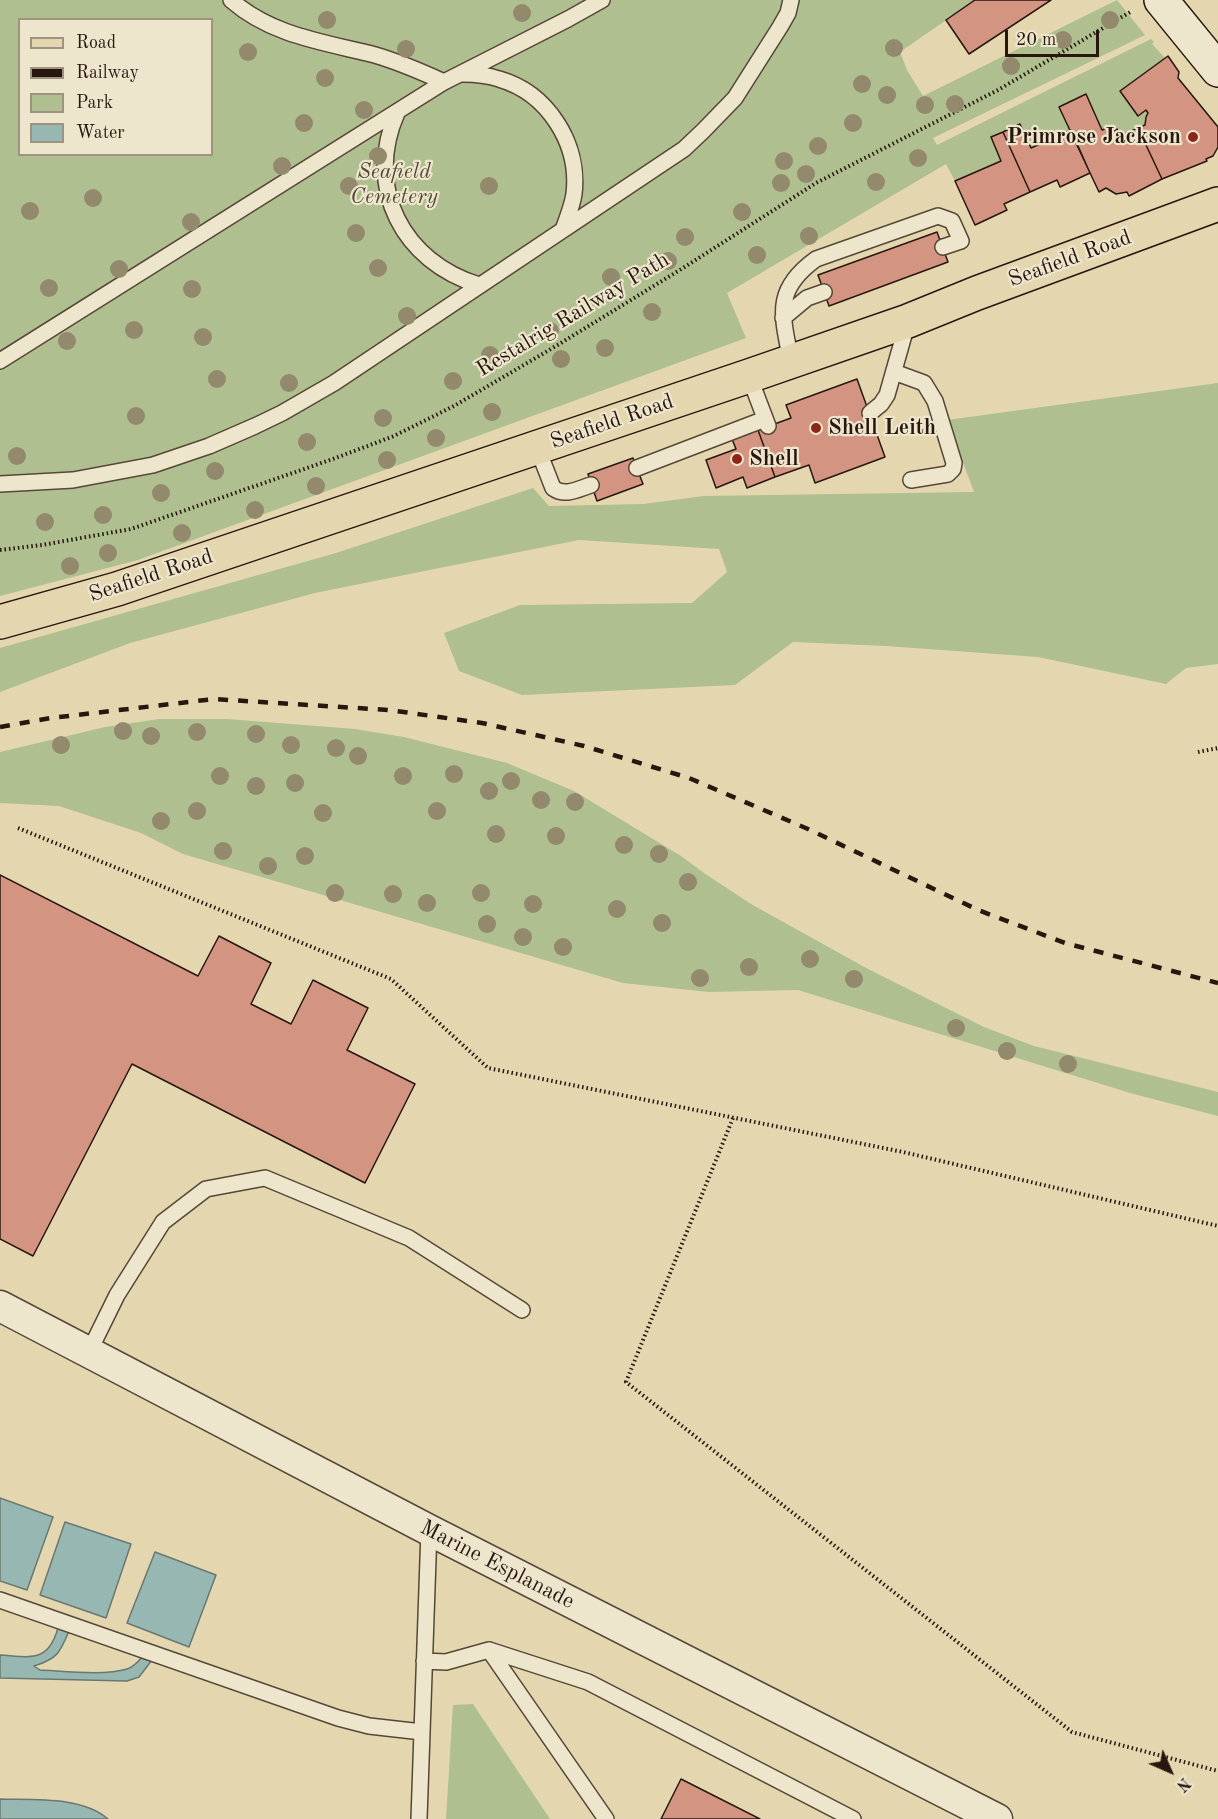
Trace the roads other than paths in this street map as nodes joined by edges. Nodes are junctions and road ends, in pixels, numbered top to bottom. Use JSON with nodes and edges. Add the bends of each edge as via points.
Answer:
{"nodes":[{"id":1,"x":231,"y":0,"type":"edge"},
{"id":2,"x":602,"y":0,"type":"edge"},
{"id":3,"x":790,"y":0,"type":"edge"},
{"id":4,"x":1161,"y":0,"type":"edge"},
{"id":5,"x":1218,"y":70,"type":"edge"},
{"id":6,"x":463,"y":74,"type":"junction"},
{"id":7,"x":444,"y":82,"type":"junction"},
{"id":8,"x":396,"y":113,"type":"junction"},
{"id":9,"x":1218,"y":204,"type":"edge"},
{"id":10,"x":563,"y":230,"type":"junction"},
{"id":11,"x":943,"y":248,"type":"dead end"},
{"id":12,"x":479,"y":285,"type":"junction"},
{"id":13,"x":824,"y":292,"type":"dead end"},
{"id":14,"x":783,"y":318,"type":"junction"},
{"id":15,"x":908,"y":321,"type":"junction"},
{"id":16,"x":0,"y":361,"type":"edge"},
{"id":17,"x":791,"y":361,"type":"junction"},
{"id":18,"x":894,"y":372,"type":"junction"},
{"id":19,"x":749,"y":376,"type":"junction"},
{"id":20,"x":870,"y":413,"type":"dead end"},
{"id":21,"x":537,"y":447,"type":"junction"},
{"id":22,"x":637,"y":468,"type":"dead end"},
{"id":23,"x":911,"y":480,"type":"dead end"},
{"id":24,"x":0,"y":484,"type":"edge"},
{"id":25,"x":591,"y":485,"type":"dead end"},
{"id":26,"x":0,"y":622,"type":"edge"},
{"id":27,"x":0,"y":1306,"type":"edge"},
{"id":28,"x":522,"y":1310,"type":"dead end"},
{"id":29,"x":89,"y":1352,"type":"junction"},
{"id":30,"x":429,"y":1530,"type":"junction"},
{"id":31,"x":0,"y":1600,"type":"edge"},
{"id":32,"x":489,"y":1650,"type":"junction"},
{"id":33,"x":424,"y":1661,"type":"junction"},
{"id":34,"x":422,"y":1732,"type":"junction"},
{"id":35,"x":419,"y":1819,"type":"edge"},
{"id":36,"x":606,"y":1819,"type":"edge"},
{"id":37,"x":853,"y":1819,"type":"edge"},
{"id":38,"x":997,"y":1819,"type":"edge"}],
"edges":[{"from":1,"to":7,"type":"lane","via":[[272,27],[399,62]]},
{"from":2,"to":6,"type":"lane"},
{"from":3,"to":10,"type":"lane","via":[[780,27],[722,112],[684,148]]},
{"from":4,"to":5,"type":"street"},
{"from":6,"to":7,"type":"lane"},
{"from":6,"to":10,"type":"lane","via":[[491,77],[517,86],[533,96],[558,123],[572,157],[574,176],[574,194]]},
{"from":7,"to":8,"type":"lane"},
{"from":8,"to":12,"type":"lane","via":[[387,143],[385,174],[397,219],[425,256],[450,274]]},
{"from":8,"to":16,"type":"lane"},
{"from":9,"to":15,"type":"main road","name":"Seafield Road"},
{"from":10,"to":12,"type":"lane"},
{"from":11,"to":14,"type":"lane","via":[[961,241],[952,220],[938,216],[816,260],[802,269],[789,286]]},
{"from":12,"to":24,"type":"lane","via":[[326,388],[209,446],[153,465],[73,480]]},
{"from":13,"to":14,"type":"lane","via":[[807,298]]},
{"from":14,"to":17,"type":"lane"},
{"from":15,"to":17,"type":"main road","name":"Seafield Road"},
{"from":15,"to":18,"type":"lane"},
{"from":17,"to":19,"type":"main road","name":"Seafield Road"},
{"from":18,"to":20,"type":"lane","via":[[887,395]]},
{"from":18,"to":23,"type":"lane","via":[[924,383],[934,401],[954,463],[948,474]]},
{"from":19,"to":21,"type":"main road","name":"Seafield Road"},
{"from":19,"to":22,"type":"lane","via":[[767,422]]},
{"from":21,"to":25,"type":"lane","via":[[557,491],[567,493]]},
{"from":21,"to":26,"type":"main road","name":"Seafield Road","via":[[117,589]]},
{"from":27,"to":29,"type":"street","name":"Marine Esplanade"},
{"from":28,"to":29,"type":"lane","via":[[409,1238],[265,1178],[206,1189],[163,1222],[117,1295]]},
{"from":29,"to":30,"type":"street","name":"Marine Esplanade"},
{"from":30,"to":33,"type":"lane"},
{"from":30,"to":38,"type":"street","name":"Marine Esplanade"},
{"from":31,"to":34,"type":"lane","via":[[338,1718]]},
{"from":32,"to":33,"type":"lane","via":[[446,1662]]},
{"from":32,"to":36,"type":"lane"},
{"from":32,"to":37,"type":"lane","via":[[588,1682]]},
{"from":33,"to":34,"type":"lane"},
{"from":34,"to":35,"type":"lane"}]}
